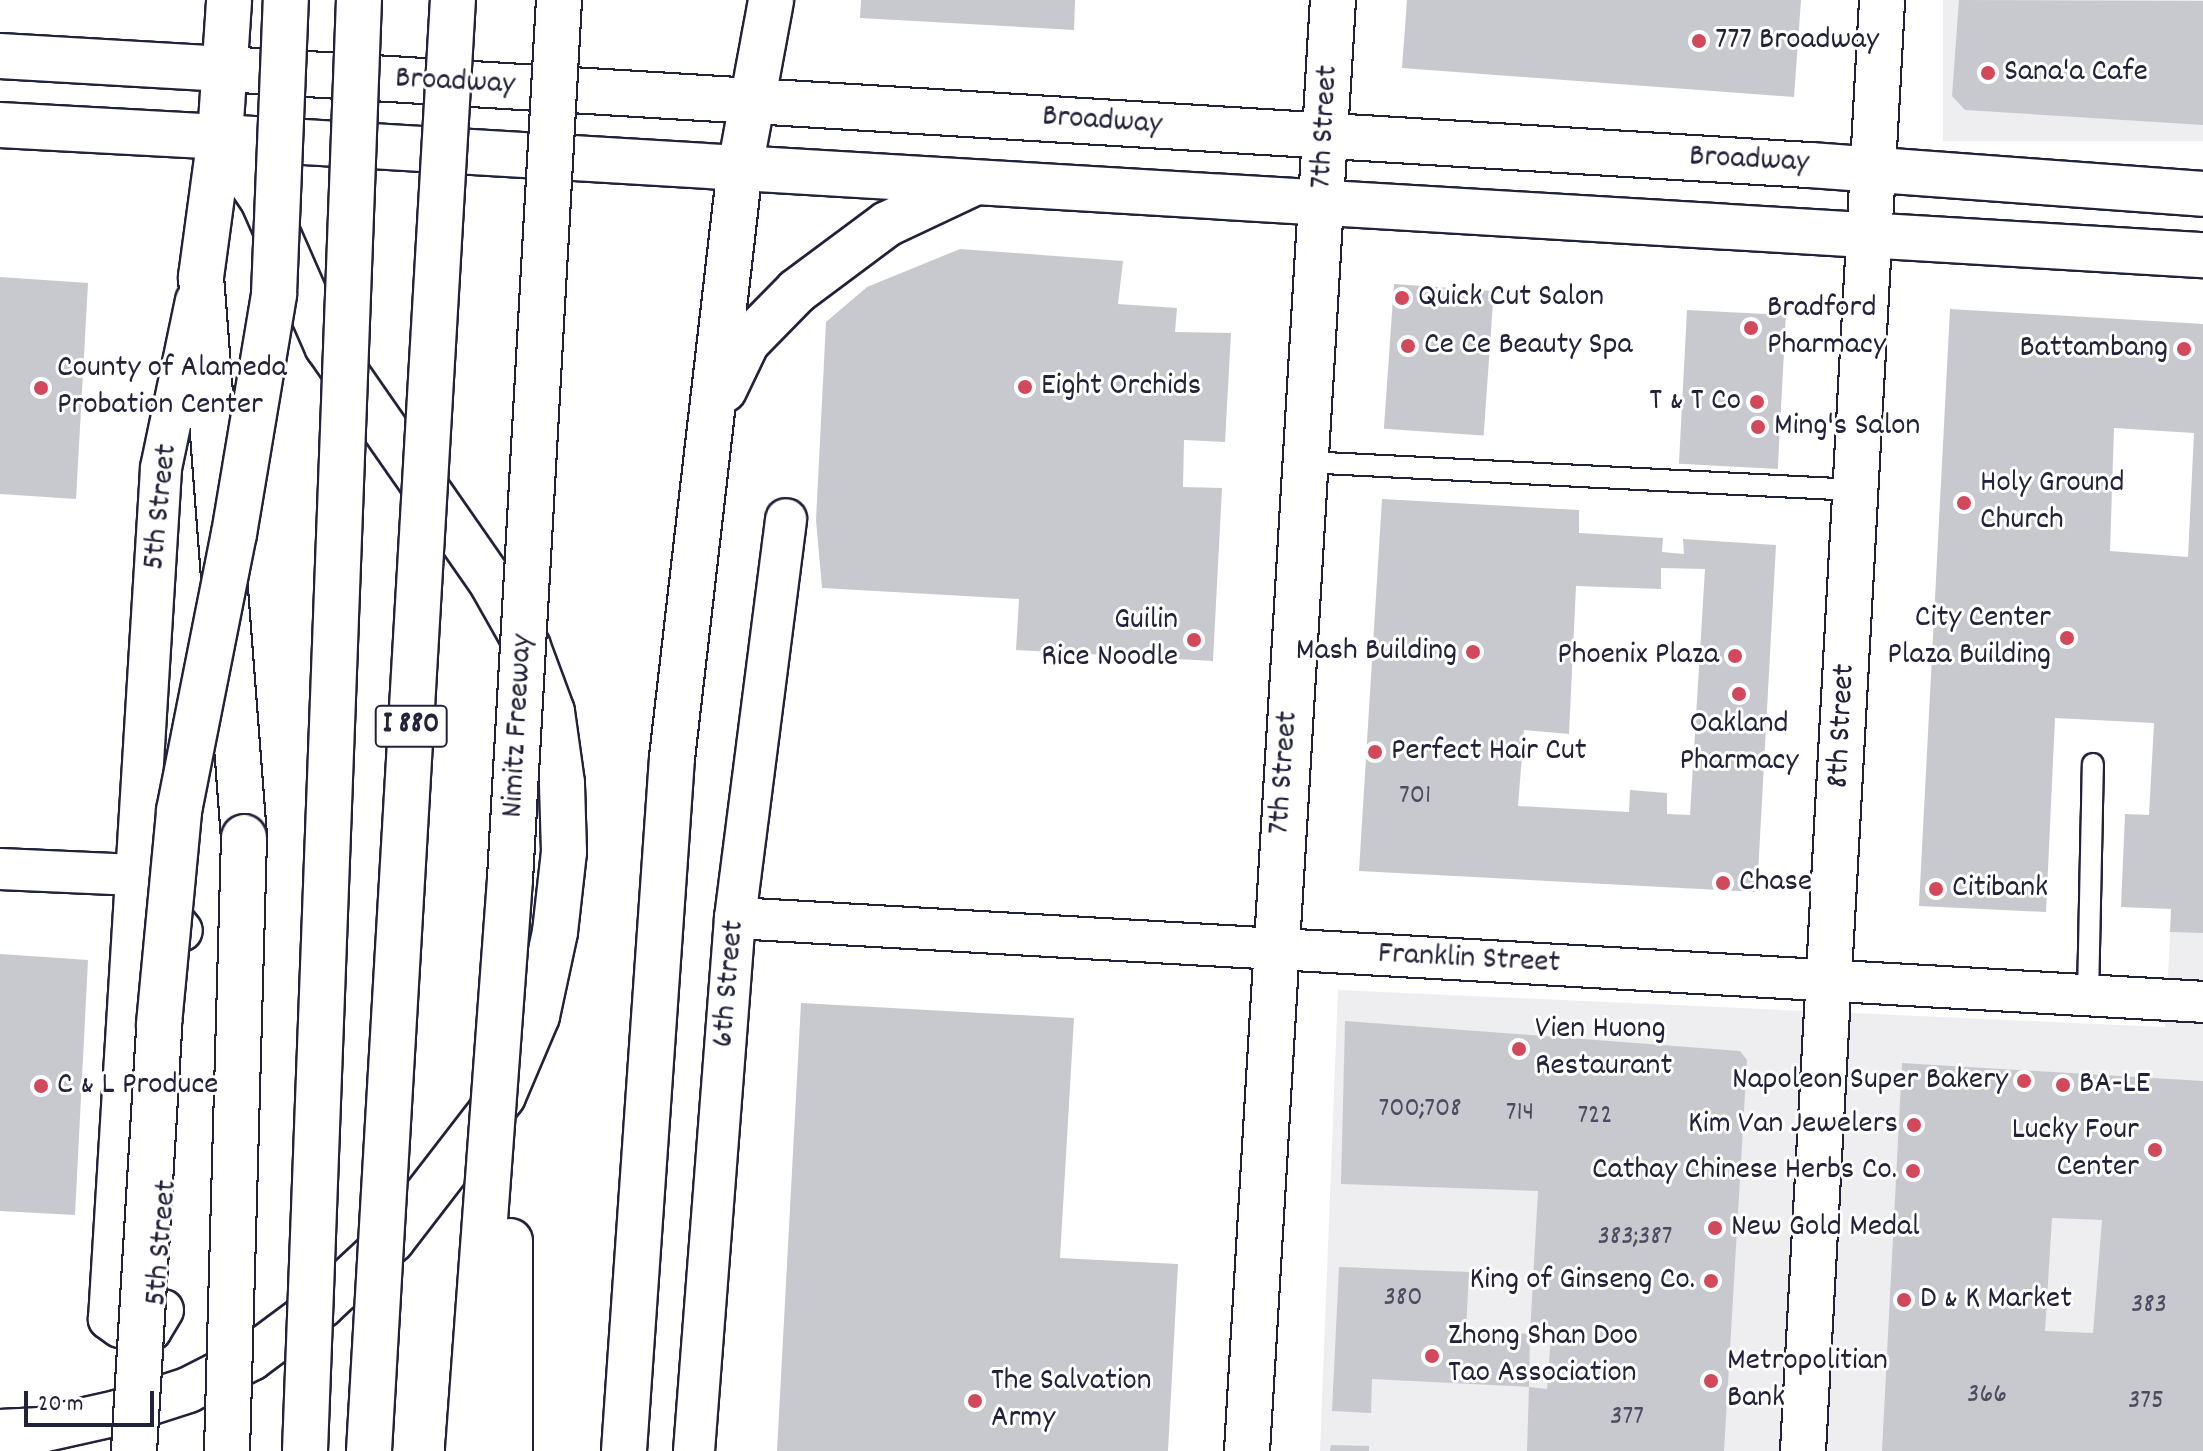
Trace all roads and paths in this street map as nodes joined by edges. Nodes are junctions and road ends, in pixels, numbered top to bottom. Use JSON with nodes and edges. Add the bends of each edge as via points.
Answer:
{"nodes":[{"id":1,"x":229,"y":0,"type":"edge"},
{"id":2,"x":286,"y":0,"type":"edge"},
{"id":3,"x":359,"y":0,"type":"edge"},
{"id":4,"x":453,"y":0,"type":"edge"},
{"id":5,"x":559,"y":0,"type":"edge"},
{"id":6,"x":771,"y":0,"type":"edge"},
{"id":7,"x":1333,"y":0,"type":"edge"},
{"id":8,"x":1882,"y":0,"type":"edge"},
{"id":9,"x":0,"y":56,"type":"edge"},
{"id":10,"x":225,"y":69,"type":"junction"},
{"id":11,"x":753,"y":100,"type":"junction"},
{"id":12,"x":0,"y":125,"type":"edge"},
{"id":13,"x":1325,"y":136,"type":"junction"},
{"id":14,"x":220,"y":137,"type":"junction"},
{"id":15,"x":740,"y":168,"type":"junction"},
{"id":16,"x":1872,"y":169,"type":"junction"},
{"id":17,"x":970,"y":185,"type":"junction"},
{"id":18,"x":2203,"y":194,"type":"edge"},
{"id":19,"x":1321,"y":202,"type":"junction"},
{"id":20,"x":1868,"y":237,"type":"junction"},
{"id":21,"x":2203,"y":255,"type":"edge"},
{"id":22,"x":201,"y":277,"type":"junction"},
{"id":23,"x":712,"y":418,"type":"junction"},
{"id":24,"x":1305,"y":462,"type":"junction"},
{"id":25,"x":1856,"y":490,"type":"junction"},
{"id":26,"x":786,"y":519,"type":"dead end"},
{"id":27,"x":2093,"y":764,"type":"dead end"},
{"id":28,"x":0,"y":869,"type":"edge"},
{"id":29,"x":136,"y":875,"type":"junction"},
{"id":30,"x":510,"y":879,"type":"junction"},
{"id":31,"x":735,"y":918,"type":"junction"},
{"id":32,"x":1275,"y":949,"type":"junction"},
{"id":33,"x":1830,"y":980,"type":"junction"},
{"id":34,"x":2088,"y":997,"type":"junction"},
{"id":35,"x":2203,"y":1002,"type":"edge"},
{"id":36,"x":0,"y":1432,"type":"edge"},
{"id":37,"x":134,"y":1451,"type":"edge"},
{"id":38,"x":227,"y":1451,"type":"edge"},
{"id":39,"x":305,"y":1451,"type":"edge"},
{"id":40,"x":369,"y":1451,"type":"edge"},
{"id":41,"x":468,"y":1451,"type":"edge"},
{"id":42,"x":510,"y":1451,"type":"edge"},
{"id":43,"x":624,"y":1451,"type":"edge"},
{"id":44,"x":694,"y":1451,"type":"edge"},
{"id":45,"x":1247,"y":1451,"type":"edge"},
{"id":46,"x":1803,"y":1451,"type":"edge"}],
"edges":[{"from":1,"to":10,"type":"main road","name":"5th Street"},
{"from":2,"to":37,"type":"main road","bridge":true,"via":[[274,294],[234,534],[179,811],[159,1024]]},
{"from":3,"to":39,"type":"main road","bridge":true},
{"from":4,"to":40,"type":"main road","number":"I 880","bridge":true},
{"from":5,"to":30,"type":"main road","name":"Nimitz Freeway","bridge":true},
{"from":6,"to":11,"type":"main road"},
{"from":7,"to":13,"type":"main road","name":"7th Street"},
{"from":8,"to":16,"type":"main road","name":"8th Street"},
{"from":9,"to":10,"type":"main road","name":"Broadway"},
{"from":10,"to":11,"type":"main road","name":"Broadway"},
{"from":10,"to":14,"type":"main road","name":"5th Street"},
{"from":11,"to":13,"type":"main road","name":"Broadway"},
{"from":11,"to":15,"type":"main road"},
{"from":12,"to":14,"type":"main road","name":"Broadway"},
{"from":13,"to":16,"type":"main road","name":"Broadway"},
{"from":13,"to":19,"type":"main road","name":"7th Street"},
{"from":14,"to":15,"type":"main road","name":"Broadway"},
{"from":14,"to":22,"type":"main road","name":"5th Street"},
{"from":14,"to":36,"type":"main road","via":[[263,200],[327,346],[492,583],[528,647],[552,712],[562,783],[564,852],[555,932],[537,1016],[503,1096],[392,1240],[322,1305],[251,1358],[188,1390],[41,1430]]},
{"from":15,"to":17,"type":"main road","name":"Broadway"},
{"from":15,"to":23,"type":"main road"},
{"from":16,"to":18,"type":"main road","name":"Broadway"},
{"from":16,"to":20,"type":"main road","name":"8th Street"},
{"from":17,"to":19,"type":"main road","name":"Broadway"},
{"from":17,"to":23,"type":"main road","via":[[887,224],[797,291],[747,342]]},
{"from":19,"to":20,"type":"main road","name":"Broadway"},
{"from":19,"to":24,"type":"main road","name":"7th Street"},
{"from":20,"to":21,"type":"main road","name":"Broadway"},
{"from":20,"to":25,"type":"main road","name":"8th Street"},
{"from":22,"to":29,"type":"street","name":"5th Street","via":[[161,468]]},
{"from":22,"to":38,"type":"main road","bridge":true,"via":[[244,837]]},
{"from":23,"to":43,"type":"main road","via":[[672,758]]},
{"from":24,"to":25,"type":"lane"},
{"from":24,"to":32,"type":"main road","name":"7th Street"},
{"from":25,"to":33,"type":"main road","name":"8th Street"},
{"from":26,"to":31,"type":"street","name":"6th Street"},
{"from":27,"to":34,"type":"lane"},
{"from":28,"to":29,"type":"street"},
{"from":29,"to":29,"type":"street","name":"5th Street","via":[[109,1319],[120,1327],[151,1330],[162,1312],[183,925]]},
{"from":30,"to":41,"type":"main road","name":"Nimitz Freeway","bridge":true},
{"from":30,"to":42,"type":"main road","bridge":true},
{"from":31,"to":32,"type":"street","name":"Franklin Street"},
{"from":31,"to":44,"type":"street","name":"6th Street"},
{"from":32,"to":33,"type":"street","name":"Franklin Street"},
{"from":32,"to":45,"type":"main road","name":"7th Street"},
{"from":33,"to":34,"type":"street","name":"Franklin Street"},
{"from":33,"to":46,"type":"main road","name":"8th Street"},
{"from":34,"to":35,"type":"street","name":"Franklin Street"}]}
